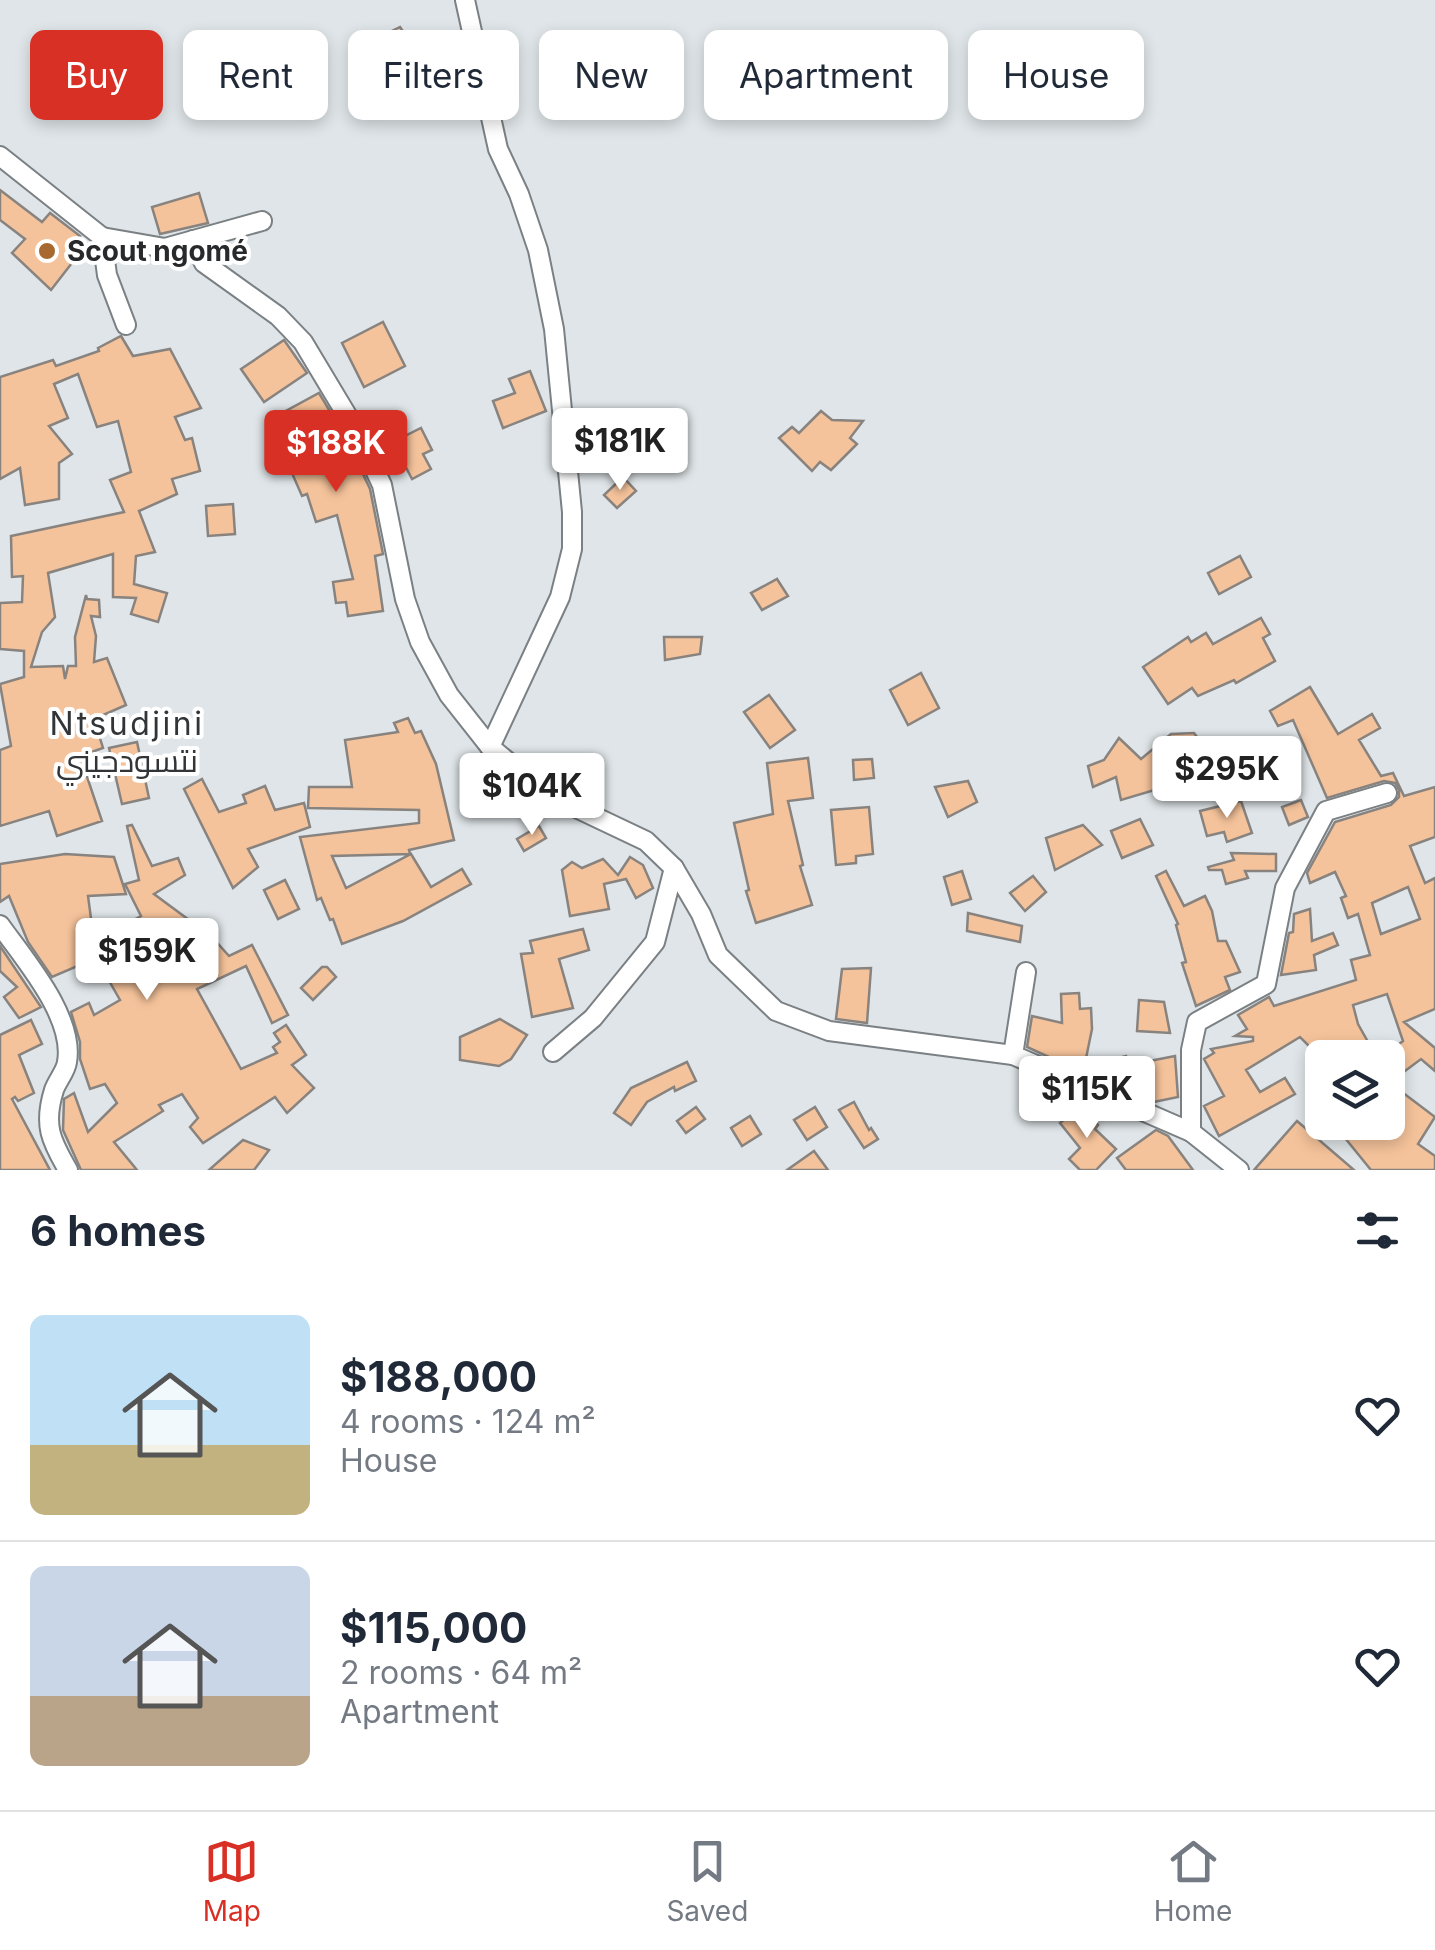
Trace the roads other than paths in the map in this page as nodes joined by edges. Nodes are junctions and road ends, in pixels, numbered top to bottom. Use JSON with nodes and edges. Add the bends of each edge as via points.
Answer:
{"nodes":[{"id":1,"x":465,"y":0,"type":"edge"},
{"id":2,"x":0,"y":156,"type":"edge"},
{"id":3,"x":262,"y":221,"type":"dead end"},
{"id":4,"x":102,"y":236,"type":"junction"},
{"id":5,"x":194,"y":240,"type":"junction"},
{"id":6,"x":126,"y":325,"type":"dead end"},
{"id":7,"x":490,"y":747,"type":"junction"},
{"id":8,"x":1387,"y":793,"type":"dead end"},
{"id":9,"x":674,"y":868,"type":"junction"},
{"id":10,"x":0,"y":925,"type":"edge"},
{"id":11,"x":1026,"y":972,"type":"dead end"},
{"id":12,"x":553,"y":1052,"type":"dead end"},
{"id":13,"x":1013,"y":1056,"type":"junction"},
{"id":14,"x":1190,"y":1132,"type":"junction"},
{"id":15,"x":68,"y":1170,"type":"edge"},
{"id":16,"x":1239,"y":1170,"type":"edge"}],
"edges":[{"from":1,"to":7,"type":"street","via":[[498,149],[538,250],[554,328],[572,512],[572,549],[560,597]]},
{"from":2,"to":4,"type":"street"},
{"from":3,"to":5,"type":"street"},
{"from":4,"to":5,"type":"street","via":[[165,248]]},
{"from":4,"to":6,"type":"street","via":[[107,275]]},
{"from":5,"to":7,"type":"street","via":[[204,263],[303,342],[357,432],[382,484],[420,642]]},
{"from":7,"to":9,"type":"street","via":[[548,794],[646,841]]},
{"from":8,"to":14,"type":"street","via":[[1326,811],[1286,888],[1266,984],[1198,1022]]},
{"from":9,"to":12,"type":"street","via":[[655,942],[593,1018]]},
{"from":9,"to":13,"type":"street","via":[[718,955],[776,1011],[829,1031]]},
{"from":10,"to":15,"type":"street","via":[[64,1031],[68,1062],[49,1120],[50,1138]]},
{"from":11,"to":13,"type":"street"},
{"from":13,"to":14,"type":"street"},
{"from":14,"to":16,"type":"street"}]}
